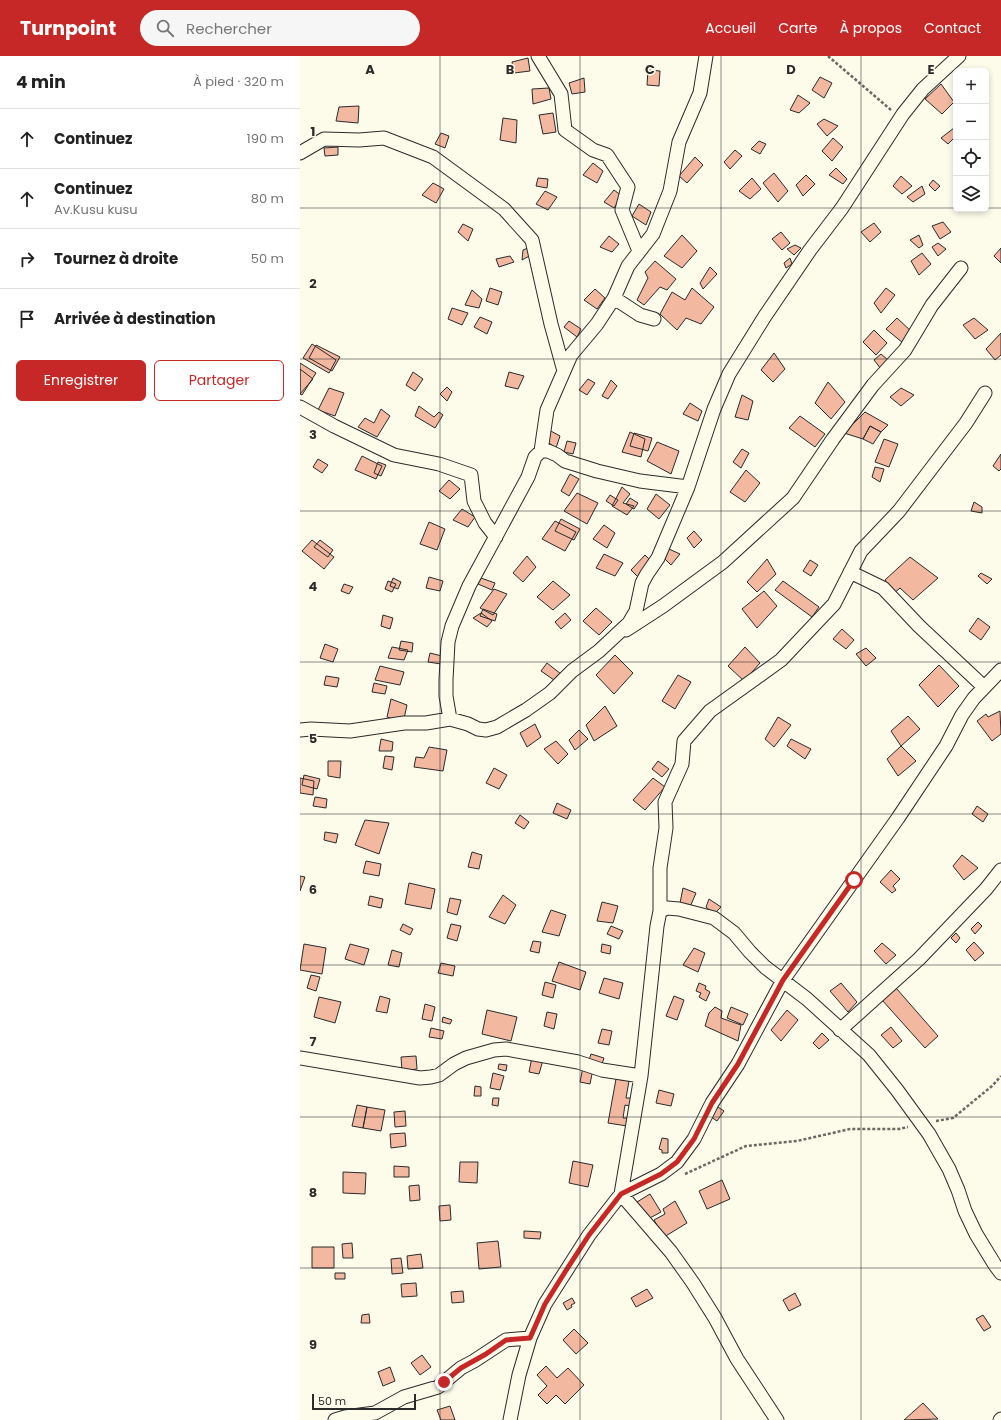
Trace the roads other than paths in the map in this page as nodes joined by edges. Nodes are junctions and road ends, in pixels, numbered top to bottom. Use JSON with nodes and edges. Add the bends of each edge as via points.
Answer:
{"nodes":[{"id":1,"x":538,"y":56,"type":"edge"},
{"id":2,"x":706,"y":56,"type":"edge"},
{"id":3,"x":959,"y":56,"type":"edge"},
{"id":4,"x":300,"y":153,"type":"edge"},
{"id":5,"x":640,"y":251,"type":"junction"},
{"id":6,"x":961,"y":268,"type":"dead end"},
{"id":7,"x":614,"y":298,"type":"junction"},
{"id":8,"x":654,"y":319,"type":"dead end"},
{"id":9,"x":564,"y":371,"type":"junction"},
{"id":10,"x":985,"y":393,"type":"dead end"},
{"id":11,"x":300,"y":407,"type":"edge"},
{"id":12,"x":541,"y":451,"type":"junction"},
{"id":13,"x":688,"y":487,"type":"junction"},
{"id":14,"x":496,"y":537,"type":"junction"},
{"id":15,"x":850,"y":572,"type":"junction"},
{"id":16,"x":611,"y":640,"type":"junction"},
{"id":17,"x":1001,"y":670,"type":"edge"},
{"id":18,"x":984,"y":687,"type":"junction"},
{"id":19,"x":450,"y":719,"type":"junction"},
{"id":20,"x":300,"y":730,"type":"edge"},
{"id":21,"x":1001,"y":870,"type":"edge"},
{"id":22,"x":660,"y":911,"type":"junction"},
{"id":23,"x":783,"y":980,"type":"junction"},
{"id":24,"x":840,"y":1030,"type":"junction"},
{"id":25,"x":300,"y":1058,"type":"edge"},
{"id":26,"x":641,"y":1076,"type":"junction"},
{"id":27,"x":621,"y":1194,"type":"junction"},
{"id":28,"x":1001,"y":1273,"type":"edge"},
{"id":29,"x":530,"y":1338,"type":"junction"},
{"id":30,"x":335,"y":1420,"type":"edge"},
{"id":31,"x":510,"y":1420,"type":"edge"},
{"id":32,"x":777,"y":1420,"type":"edge"}],
"edges":[{"from":1,"to":5,"type":"street","via":[[561,94],[565,130],[593,150],[607,155],[628,187],[622,210]]},
{"from":2,"to":5,"type":"street","via":[[700,93],[679,142],[670,191],[653,234]]},
{"from":3,"to":13,"type":"street","via":[[923,89],[900,118],[842,208],[765,316],[729,374],[714,409]]},
{"from":4,"to":9,"type":"street","via":[[324,139],[384,138],[433,158],[504,209],[532,240]]},
{"from":5,"to":7,"type":"street","via":[[628,266]]},
{"from":6,"to":16,"type":"street","via":[[932,305],[905,350],[873,385],[832,439],[793,498],[723,562]]},
{"from":7,"to":8,"type":"street","via":[[640,315]]},
{"from":7,"to":9,"type":"street","via":[[570,355]]},
{"from":9,"to":12,"type":"street","via":[[547,410]]},
{"from":10,"to":15,"type":"street","via":[[966,423],[899,511],[862,551]]},
{"from":11,"to":14,"type":"street","via":[[394,455],[439,464],[471,475],[474,501],[485,523]]},
{"from":12,"to":13,"type":"street","via":[[548,451],[565,461],[596,472]]},
{"from":12,"to":14,"type":"street","via":[[535,457],[528,477]]},
{"from":13,"to":16,"type":"street","via":[[658,558],[642,583],[636,611],[629,623]]},
{"from":14,"to":19,"type":"street","via":[[469,586],[452,626],[448,642],[446,696]]},
{"from":15,"to":18,"type":"street","via":[[883,588],[914,622]]},
{"from":15,"to":22,"type":"street","via":[[834,604],[781,660],[710,711],[684,741],[682,764],[665,802],[666,828],[660,868]]},
{"from":16,"to":19,"type":"street","via":[[572,671],[550,693],[496,727],[478,729]]},
{"from":17,"to":18,"type":"street"},
{"from":18,"to":23,"type":"street","via":[[962,716],[946,746],[898,818]]},
{"from":19,"to":20,"type":"street","via":[[350,731]]},
{"from":21,"to":24,"type":"street","via":[[919,959]]},
{"from":22,"to":23,"type":"street","via":[[667,908],[679,909],[714,918],[734,933],[750,952]]},
{"from":22,"to":26,"type":"street"},
{"from":23,"to":24,"type":"street"},
{"from":23,"to":27,"type":"street","via":[[738,1064],[712,1103],[694,1139],[677,1162],[661,1174]]},
{"from":24,"to":28,"type":"street","via":[[869,1055],[929,1134],[949,1169],[976,1234]]},
{"from":25,"to":26,"type":"street","via":[[420,1078],[439,1075],[466,1058],[506,1049]]},
{"from":26,"to":27,"type":"street"},
{"from":27,"to":29,"type":"street","via":[[589,1235],[565,1272],[545,1304]]},
{"from":27,"to":32,"type":"street","via":[[671,1252],[693,1283],[737,1359]]},
{"from":29,"to":30,"type":"street","via":[[506,1340],[461,1368],[438,1387],[404,1397],[374,1413]]},
{"from":29,"to":31,"type":"street"}]}
